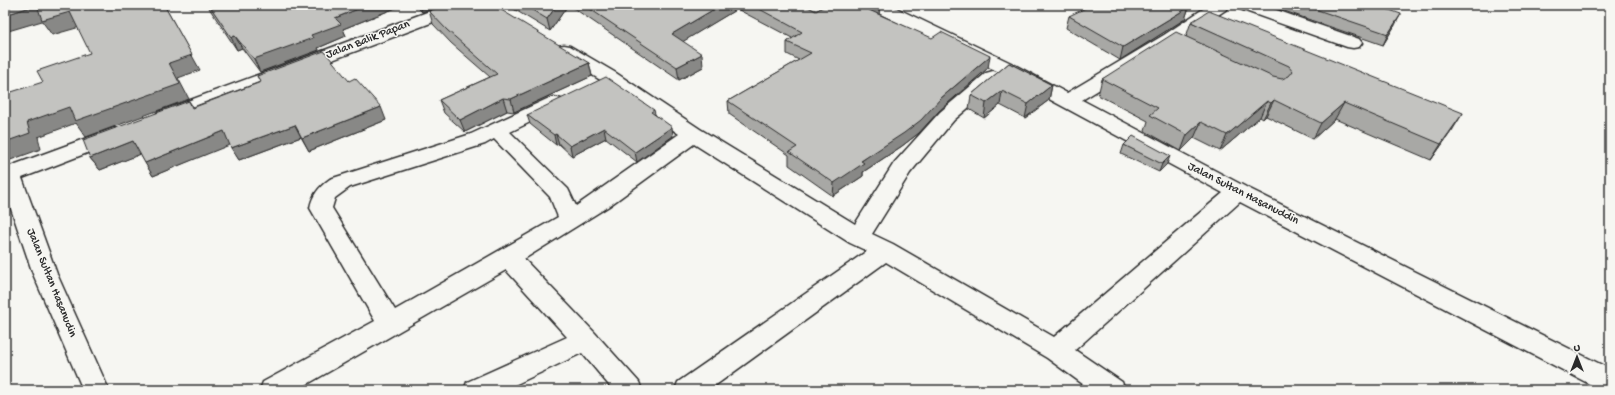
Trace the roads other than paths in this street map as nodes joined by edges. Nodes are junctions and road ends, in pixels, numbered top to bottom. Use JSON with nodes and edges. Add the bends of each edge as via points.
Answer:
{"nodes":[{"id":1,"x":462,"y":5,"type":"edge"},
{"id":2,"x":876,"y":5,"type":"edge"},
{"id":3,"x":1222,"y":5,"type":"edge"},
{"id":4,"x":1246,"y":5,"type":"edge"},
{"id":5,"x":1170,"y":38,"type":"junction"},
{"id":6,"x":550,"y":41,"type":"edge"},
{"id":7,"x":1353,"y":43,"type":"dead end"},
{"id":8,"x":1191,"y":48,"type":"edge"},
{"id":9,"x":1004,"y":66,"type":"junction"},
{"id":10,"x":609,"y":77,"type":"junction"},
{"id":11,"x":1066,"y":101,"type":"junction"},
{"id":12,"x":150,"y":121,"type":"edge"},
{"id":13,"x":128,"y":130,"type":"edge"},
{"id":14,"x":497,"y":130,"type":"junction"},
{"id":15,"x":693,"y":134,"type":"junction"},
{"id":16,"x":7,"y":175,"type":"edge"},
{"id":17,"x":1238,"y":192,"type":"junction"},
{"id":18,"x":570,"y":220,"type":"junction"},
{"id":19,"x":858,"y":237,"type":"junction"},
{"id":20,"x":886,"y":250,"type":"junction"},
{"id":21,"x":508,"y":257,"type":"junction"},
{"id":22,"x":390,"y":324,"type":"junction"},
{"id":23,"x":586,"y":340,"type":"junction"},
{"id":24,"x":1056,"y":351,"type":"junction"},
{"id":25,"x":1610,"y":382,"type":"edge"},
{"id":26,"x":96,"y":390,"type":"edge"},
{"id":27,"x":273,"y":390,"type":"edge"},
{"id":28,"x":477,"y":390,"type":"edge"},
{"id":29,"x":629,"y":390,"type":"edge"},
{"id":30,"x":688,"y":390,"type":"edge"},
{"id":31,"x":1112,"y":390,"type":"edge"}],
"edges":[{"from":1,"to":12,"type":"street","name":"Jalan Balik Papan"},
{"from":2,"to":9,"type":"street","name":"Jalan Sultan Hasanuddin"},
{"from":3,"to":5,"type":"street"},
{"from":4,"to":7,"type":"street"},
{"from":5,"to":8,"type":"street"},
{"from":5,"to":11,"type":"street"},
{"from":6,"to":10,"type":"street"},
{"from":9,"to":11,"type":"street","name":"Jalan Sultan Hasanuddin"},
{"from":9,"to":19,"type":"street","via":[[948,116],[902,168]]},
{"from":10,"to":14,"type":"street"},
{"from":10,"to":15,"type":"street"},
{"from":11,"to":17,"type":"street","name":"Jalan Sultan Hasanuddin"},
{"from":13,"to":16,"type":"street"},
{"from":14,"to":18,"type":"street","via":[[560,194]]},
{"from":14,"to":22,"type":"street","via":[[478,139],[342,182],[326,194],[322,201],[321,208]]},
{"from":15,"to":18,"type":"street"},
{"from":15,"to":19,"type":"street"},
{"from":16,"to":26,"type":"street","name":"Jalan Sultan Hasanudin","via":[[45,274]]},
{"from":17,"to":24,"type":"street"},
{"from":17,"to":25,"type":"street","name":"Jalan Sultan Hasanuddin"},
{"from":18,"to":21,"type":"street"},
{"from":19,"to":20,"type":"street"},
{"from":20,"to":24,"type":"street"},
{"from":20,"to":30,"type":"street"},
{"from":21,"to":22,"type":"street"},
{"from":21,"to":23,"type":"street"},
{"from":22,"to":27,"type":"street"},
{"from":23,"to":28,"type":"street"},
{"from":23,"to":29,"type":"street"},
{"from":24,"to":31,"type":"street"}]}
